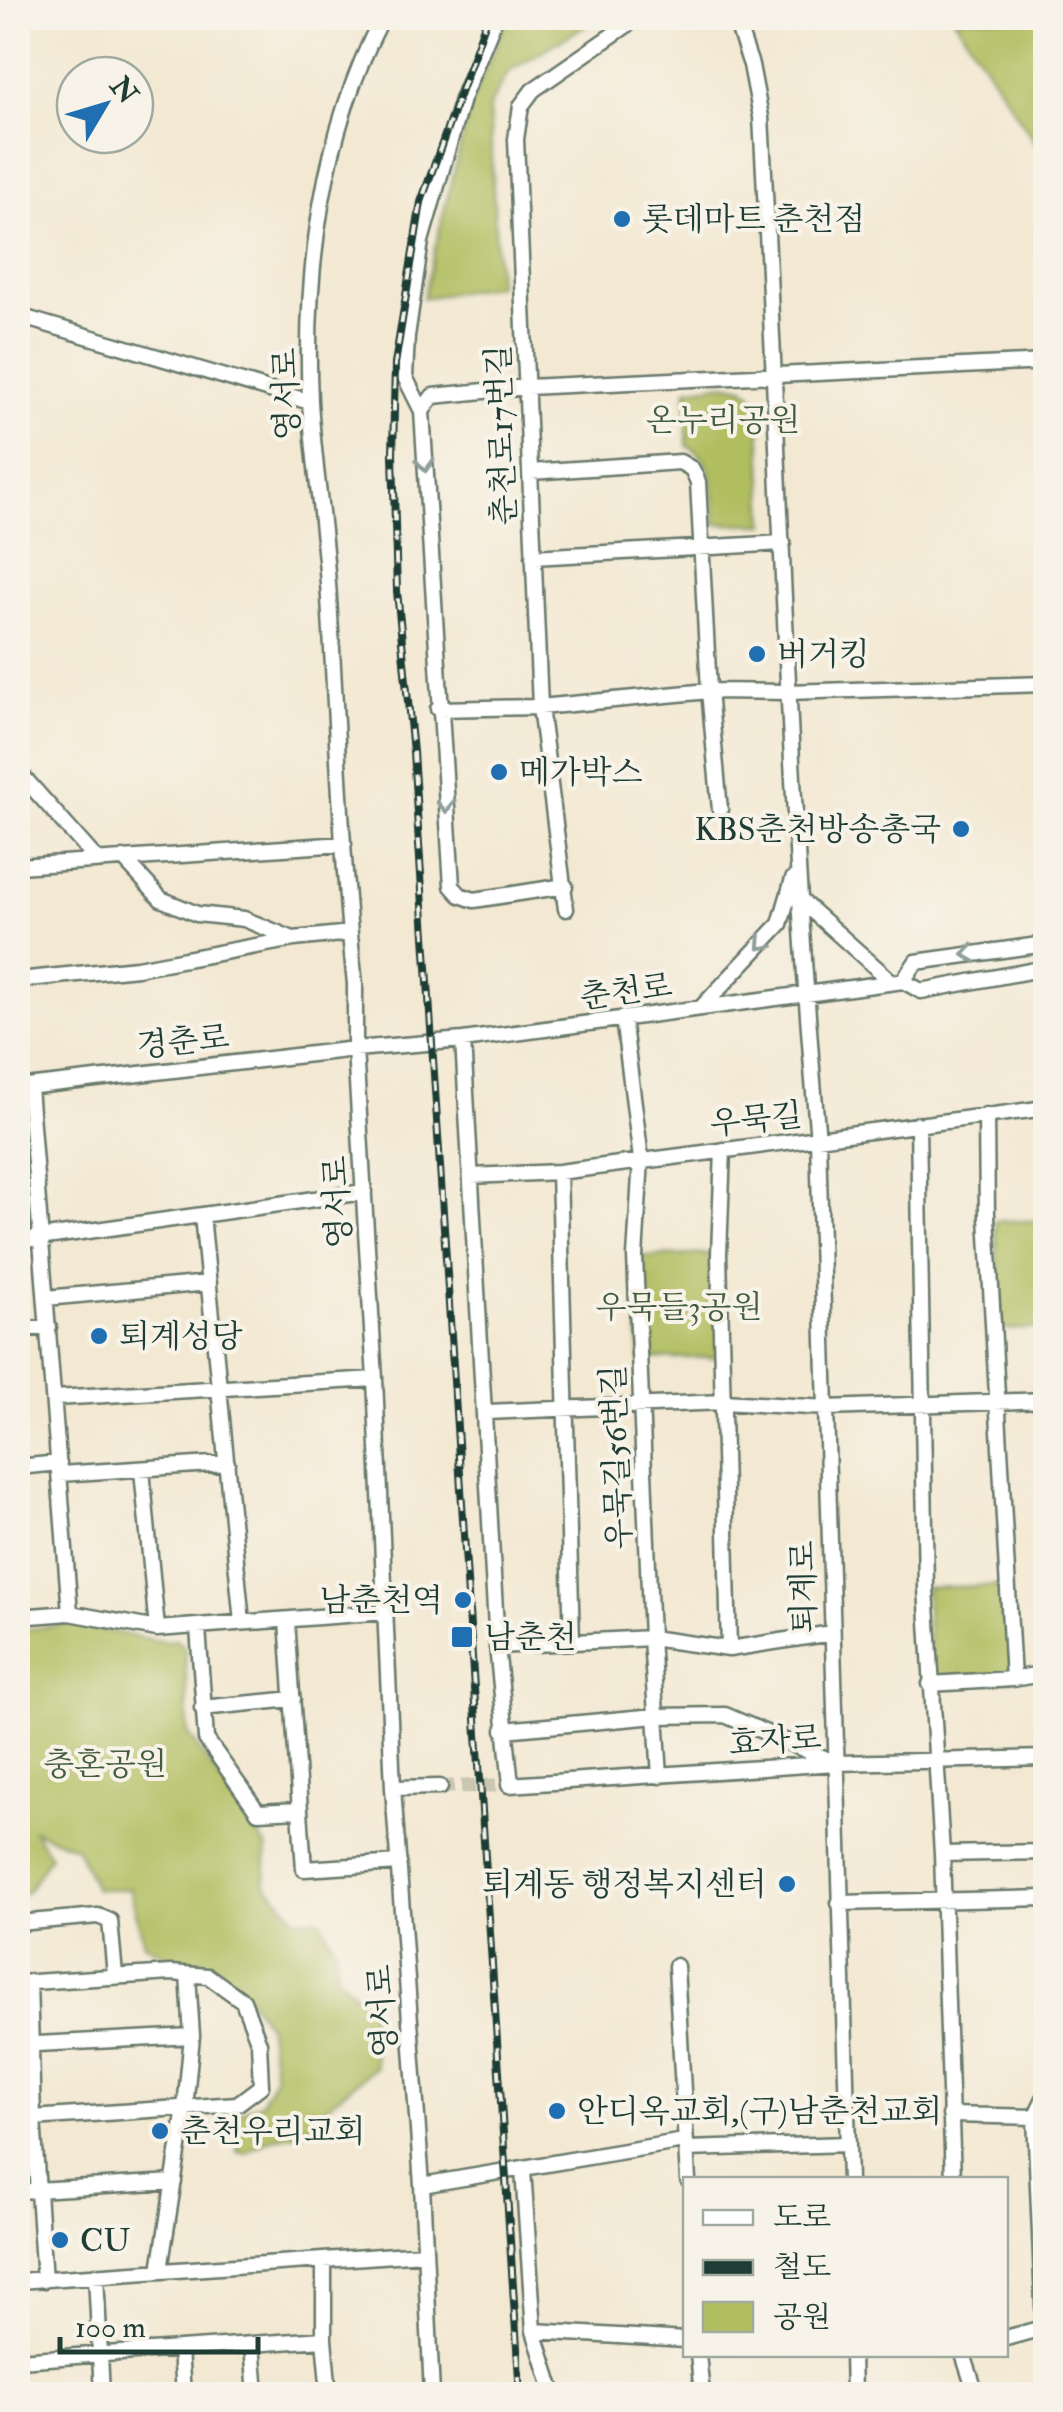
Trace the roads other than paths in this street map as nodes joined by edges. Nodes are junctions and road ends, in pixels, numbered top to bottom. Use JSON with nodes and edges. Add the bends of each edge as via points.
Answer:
{"nodes":[{"id":1,"x":382,"y":18,"type":"edge"},
{"id":2,"x":495,"y":18,"type":"edge"},
{"id":3,"x":637,"y":18,"type":"edge"},
{"id":4,"x":735,"y":18,"type":"edge"},
{"id":5,"x":20,"y":316,"type":"edge"},
{"id":6,"x":1046,"y":362,"type":"edge"},
{"id":7,"x":776,"y":376,"type":"junction"},
{"id":8,"x":527,"y":387,"type":"junction"},
{"id":9,"x":310,"y":402,"type":"junction"},
{"id":10,"x":422,"y":411,"type":"junction"},
{"id":11,"x":530,"y":472,"type":"junction"},
{"id":12,"x":784,"y":543,"type":"junction"},
{"id":13,"x":702,"y":548,"type":"junction"},
{"id":14,"x":532,"y":557,"type":"junction"},
{"id":15,"x":1046,"y":684,"type":"edge"},
{"id":16,"x":709,"y":691,"type":"junction"},
{"id":17,"x":787,"y":692,"type":"junction"},
{"id":18,"x":540,"y":706,"type":"junction"},
{"id":19,"x":438,"y":708,"type":"junction"},
{"id":20,"x":18,"y":771,"type":"edge"},
{"id":21,"x":720,"y":810,"type":"dead end"},
{"id":22,"x":344,"y":844,"type":"junction"},
{"id":23,"x":124,"y":858,"type":"junction"},
{"id":24,"x":96,"y":859,"type":"junction"},
{"id":25,"x":797,"y":864,"type":"junction"},
{"id":26,"x":18,"y":866,"type":"edge"},
{"id":27,"x":565,"y":886,"type":"junction"},
{"id":28,"x":799,"y":900,"type":"junction"},
{"id":29,"x":566,"y":908,"type":"dead end"},
{"id":30,"x":350,"y":933,"type":"junction"},
{"id":31,"x":294,"y":939,"type":"junction"},
{"id":32,"x":1046,"y":944,"type":"edge"},
{"id":33,"x":1046,"y":968,"type":"edge"},
{"id":34,"x":18,"y":980,"type":"edge"},
{"id":35,"x":897,"y":981,"type":"junction"},
{"id":36,"x":805,"y":994,"type":"junction"},
{"id":37,"x":700,"y":1008,"type":"junction"},
{"id":38,"x":623,"y":1018,"type":"junction"},
{"id":39,"x":464,"y":1040,"type":"junction"},
{"id":40,"x":355,"y":1049,"type":"junction"},
{"id":41,"x":23,"y":1087,"type":"edge"},
{"id":42,"x":1046,"y":1108,"type":"edge"},
{"id":43,"x":986,"y":1115,"type":"junction"},
{"id":44,"x":918,"y":1124,"type":"junction"},
{"id":45,"x":818,"y":1140,"type":"junction"},
{"id":46,"x":723,"y":1150,"type":"junction"},
{"id":47,"x":641,"y":1159,"type":"junction"},
{"id":48,"x":558,"y":1172,"type":"junction"},
{"id":49,"x":471,"y":1176,"type":"junction"},
{"id":50,"x":364,"y":1192,"type":"junction"},
{"id":51,"x":202,"y":1215,"type":"junction"},
{"id":52,"x":42,"y":1238,"type":"junction"},
{"id":53,"x":18,"y":1241,"type":"edge"},
{"id":54,"x":209,"y":1283,"type":"junction"},
{"id":55,"x":46,"y":1298,"type":"junction"},
{"id":56,"x":49,"y":1327,"type":"junction"},
{"id":57,"x":18,"y":1329,"type":"edge"},
{"id":58,"x":375,"y":1379,"type":"junction"},
{"id":59,"x":220,"y":1388,"type":"junction"},
{"id":60,"x":54,"y":1398,"type":"junction"},
{"id":61,"x":1046,"y":1400,"type":"edge"},
{"id":62,"x":723,"y":1402,"type":"junction"},
{"id":63,"x":998,"y":1403,"type":"junction"},
{"id":64,"x":641,"y":1404,"type":"junction"},
{"id":65,"x":924,"y":1404,"type":"junction"},
{"id":66,"x":827,"y":1408,"type":"junction"},
{"id":67,"x":563,"y":1410,"type":"junction"},
{"id":68,"x":486,"y":1412,"type":"junction"},
{"id":69,"x":227,"y":1463,"type":"junction"},
{"id":70,"x":18,"y":1467,"type":"edge"},
{"id":71,"x":59,"y":1468,"type":"junction"},
{"id":72,"x":142,"y":1470,"type":"junction"},
{"id":73,"x":386,"y":1612,"type":"junction"},
{"id":74,"x":70,"y":1613,"type":"junction"},
{"id":75,"x":18,"y":1616,"type":"edge"},
{"id":76,"x":286,"y":1620,"type":"junction"},
{"id":77,"x":242,"y":1622,"type":"junction"},
{"id":78,"x":198,"y":1628,"type":"junction"},
{"id":79,"x":157,"y":1629,"type":"junction"},
{"id":80,"x":832,"y":1633,"type":"junction"},
{"id":81,"x":651,"y":1638,"type":"junction"},
{"id":82,"x":572,"y":1642,"type":"junction"},
{"id":83,"x":498,"y":1646,"type":"junction"},
{"id":84,"x":729,"y":1649,"type":"junction"},
{"id":85,"x":1046,"y":1673,"type":"edge"},
{"id":86,"x":1013,"y":1680,"type":"junction"},
{"id":87,"x":930,"y":1684,"type":"junction"},
{"id":88,"x":293,"y":1699,"type":"junction"},
{"id":89,"x":202,"y":1708,"type":"junction"},
{"id":90,"x":656,"y":1716,"type":"junction"},
{"id":91,"x":504,"y":1730,"type":"junction"},
{"id":92,"x":1046,"y":1758,"type":"edge"},
{"id":93,"x":936,"y":1761,"type":"junction"},
{"id":94,"x":836,"y":1763,"type":"junction"},
{"id":95,"x":660,"y":1776,"type":"junction"},
{"id":96,"x":440,"y":1787,"type":"tunnel mouth"},
{"id":97,"x":393,"y":1788,"type":"junction"},
{"id":98,"x":300,"y":1810,"type":"junction"},
{"id":99,"x":1046,"y":1852,"type":"edge"},
{"id":100,"x":942,"y":1854,"type":"junction"},
{"id":101,"x":399,"y":1863,"type":"junction"},
{"id":102,"x":1046,"y":1898,"type":"edge"},
{"id":103,"x":942,"y":1899,"type":"junction"},
{"id":104,"x":839,"y":1903,"type":"junction"},
{"id":105,"x":18,"y":1923,"type":"edge"},
{"id":106,"x":676,"y":1966,"type":"dead end"},
{"id":107,"x":115,"y":1975,"type":"junction"},
{"id":108,"x":188,"y":1975,"type":"junction"},
{"id":109,"x":23,"y":1983,"type":"edge"},
{"id":110,"x":192,"y":2036,"type":"junction"},
{"id":111,"x":24,"y":2045,"type":"edge"},
{"id":112,"x":1046,"y":2094,"type":"edge"},
{"id":113,"x":186,"y":2108,"type":"junction"},
{"id":114,"x":950,"y":2115,"type":"junction"},
{"id":115,"x":1035,"y":2117,"type":"junction"},
{"id":116,"x":25,"y":2119,"type":"edge"},
{"id":117,"x":848,"y":2144,"type":"junction"},
{"id":118,"x":685,"y":2145,"type":"junction"},
{"id":119,"x":524,"y":2170,"type":"junction"},
{"id":120,"x":688,"y":2177,"type":"edge"},
{"id":121,"x":849,"y":2177,"type":"edge"},
{"id":122,"x":953,"y":2177,"type":"edge"},
{"id":123,"x":174,"y":2182,"type":"junction"},
{"id":124,"x":422,"y":2185,"type":"junction"},
{"id":125,"x":40,"y":2190,"type":"junction"},
{"id":126,"x":18,"y":2191,"type":"edge"},
{"id":127,"x":424,"y":2253,"type":"junction"},
{"id":128,"x":324,"y":2260,"type":"junction"},
{"id":129,"x":160,"y":2270,"type":"junction"},
{"id":130,"x":96,"y":2275,"type":"junction"},
{"id":131,"x":18,"y":2280,"type":"edge"},
{"id":132,"x":44,"y":2280,"type":"junction"},
{"id":133,"x":1045,"y":2328,"type":"edge"},
{"id":134,"x":534,"y":2331,"type":"junction"},
{"id":135,"x":1008,"y":2337,"type":"edge"},
{"id":136,"x":324,"y":2339,"type":"junction"},
{"id":137,"x":683,"y":2340,"type":"edge"},
{"id":138,"x":252,"y":2344,"type":"junction"},
{"id":139,"x":180,"y":2350,"type":"junction"},
{"id":140,"x":101,"y":2356,"type":"junction"},
{"id":141,"x":698,"y":2357,"type":"edge"},
{"id":142,"x":852,"y":2357,"type":"edge"},
{"id":143,"x":964,"y":2357,"type":"edge"},
{"id":144,"x":18,"y":2360,"type":"edge"},
{"id":145,"x":102,"y":2394,"type":"edge"},
{"id":146,"x":183,"y":2394,"type":"edge"},
{"id":147,"x":256,"y":2394,"type":"edge"},
{"id":148,"x":329,"y":2394,"type":"edge"},
{"id":149,"x":432,"y":2394,"type":"edge"},
{"id":150,"x":554,"y":2394,"type":"edge"},
{"id":151,"x":702,"y":2394,"type":"edge"},
{"id":152,"x":853,"y":2394,"type":"edge"},
{"id":153,"x":976,"y":2394,"type":"edge"}],
"edges":[{"from":1,"to":9,"type":"street","name":"영서로","via":[[327,171],[312,285]]},
{"from":2,"to":10,"type":"street","via":[[462,99],[421,241],[405,376]]},
{"from":3,"to":8,"type":"street","name":"춘천로17번길","via":[[536,88],[520,110]]},
{"from":4,"to":7,"type":"street","name":"퇴계로","via":[[761,118]]},
{"from":5,"to":9,"type":"street"},
{"from":6,"to":7,"type":"street"},
{"from":7,"to":8,"type":"street"},
{"from":7,"to":12,"type":"street","name":"퇴계로"},
{"from":8,"to":10,"type":"street","via":[[433,396]]},
{"from":8,"to":11,"type":"street","name":"춘천로17번길"},
{"from":9,"to":22,"type":"street","name":"영서로"},
{"from":10,"to":19,"type":"street","one_way":true},
{"from":11,"to":13,"type":"street","via":[[680,462],[698,482]]},
{"from":11,"to":14,"type":"street","name":"춘천로17번길"},
{"from":12,"to":13,"type":"street"},
{"from":12,"to":17,"type":"street","name":"퇴계로"},
{"from":13,"to":14,"type":"street"},
{"from":13,"to":16,"type":"street"},
{"from":14,"to":18,"type":"street","name":"춘천로17번길"},
{"from":15,"to":17,"type":"street"},
{"from":16,"to":17,"type":"street"},
{"from":16,"to":18,"type":"street"},
{"from":16,"to":21,"type":"street"},
{"from":17,"to":25,"type":"street","name":"퇴계로"},
{"from":18,"to":19,"type":"street"},
{"from":18,"to":27,"type":"street","name":"춘천로17번길"},
{"from":19,"to":27,"type":"street","one_way":true,"via":[[452,886],[474,900]]},
{"from":20,"to":24,"type":"street"},
{"from":22,"to":23,"type":"street"},
{"from":22,"to":30,"type":"street","name":"영서로"},
{"from":23,"to":24,"type":"street"},
{"from":23,"to":31,"type":"street","via":[[160,899]]},
{"from":24,"to":26,"type":"street"},
{"from":25,"to":28,"type":"street","name":"퇴계로"},
{"from":25,"to":37,"type":"street","one_way":true,"via":[[780,924]]},
{"from":27,"to":29,"type":"street","name":"춘천로17번길"},
{"from":28,"to":35,"type":"street"},
{"from":28,"to":36,"type":"street","name":"퇴계로"},
{"from":30,"to":31,"type":"street"},
{"from":30,"to":40,"type":"street","name":"영서로"},
{"from":31,"to":34,"type":"street","via":[[137,968]]},
{"from":32,"to":35,"type":"street","name":"춘천로","one_way":true,"via":[[916,962]]},
{"from":33,"to":35,"type":"street","name":"춘천로","via":[[921,991]]},
{"from":35,"to":36,"type":"street","name":"춘천로"},
{"from":36,"to":37,"type":"street","name":"춘천로"},
{"from":36,"to":45,"type":"street","name":"퇴계로"},
{"from":37,"to":38,"type":"street","name":"춘천로"},
{"from":38,"to":39,"type":"street","name":"춘천로"},
{"from":38,"to":47,"type":"street","name":"우묵길56번길"},
{"from":39,"to":40,"type":"street","name":"춘천로"},
{"from":39,"to":49,"type":"street"},
{"from":40,"to":41,"type":"street","name":"경춘로"},
{"from":40,"to":50,"type":"street","name":"영서로"},
{"from":41,"to":52,"type":"street"},
{"from":42,"to":43,"type":"street","name":"우묵길"},
{"from":43,"to":44,"type":"street","name":"우묵길"},
{"from":43,"to":63,"type":"street"},
{"from":44,"to":45,"type":"street","name":"우묵길"},
{"from":44,"to":65,"type":"street"},
{"from":45,"to":46,"type":"street","name":"우묵길"},
{"from":45,"to":66,"type":"street","name":"퇴계로"},
{"from":46,"to":47,"type":"street","name":"우묵길"},
{"from":46,"to":62,"type":"street"},
{"from":47,"to":48,"type":"street","name":"우묵길"},
{"from":47,"to":64,"type":"street","name":"우묵길56번길","via":[[635,1257]]},
{"from":48,"to":49,"type":"street","name":"우묵길"},
{"from":48,"to":67,"type":"street"},
{"from":49,"to":68,"type":"street"},
{"from":50,"to":51,"type":"street"},
{"from":50,"to":58,"type":"street","name":"영서로"},
{"from":51,"to":52,"type":"street"},
{"from":51,"to":54,"type":"street"},
{"from":52,"to":53,"type":"street"},
{"from":52,"to":55,"type":"street"},
{"from":54,"to":55,"type":"street"},
{"from":54,"to":59,"type":"street"},
{"from":55,"to":56,"type":"street"},
{"from":56,"to":57,"type":"street"},
{"from":56,"to":60,"type":"street"},
{"from":58,"to":59,"type":"street"},
{"from":58,"to":73,"type":"street","name":"영서로"},
{"from":59,"to":60,"type":"street"},
{"from":59,"to":69,"type":"street"},
{"from":60,"to":71,"type":"street"},
{"from":61,"to":63,"type":"street"},
{"from":62,"to":64,"type":"street"},
{"from":62,"to":66,"type":"street"},
{"from":62,"to":84,"type":"street"},
{"from":63,"to":65,"type":"street"},
{"from":63,"to":86,"type":"street"},
{"from":64,"to":67,"type":"street"},
{"from":64,"to":81,"type":"street","name":"우묵길56번길"},
{"from":65,"to":66,"type":"street"},
{"from":65,"to":87,"type":"street"},
{"from":66,"to":80,"type":"street","name":"퇴계로"},
{"from":67,"to":68,"type":"street"},
{"from":67,"to":82,"type":"street"},
{"from":68,"to":83,"type":"street"},
{"from":69,"to":72,"type":"street"},
{"from":69,"to":77,"type":"street"},
{"from":70,"to":71,"type":"street"},
{"from":71,"to":72,"type":"street"},
{"from":71,"to":74,"type":"street"},
{"from":72,"to":79,"type":"street"},
{"from":73,"to":76,"type":"street"},
{"from":73,"to":97,"type":"street","name":"영서로"},
{"from":74,"to":75,"type":"street"},
{"from":74,"to":79,"type":"street"},
{"from":76,"to":77,"type":"street"},
{"from":76,"to":88,"type":"street"},
{"from":77,"to":78,"type":"street"},
{"from":78,"to":79,"type":"street"},
{"from":78,"to":89,"type":"street"},
{"from":80,"to":84,"type":"street"},
{"from":80,"to":94,"type":"street","name":"퇴계로"},
{"from":81,"to":82,"type":"street"},
{"from":81,"to":84,"type":"street"},
{"from":81,"to":90,"type":"street","name":"우묵길56번길"},
{"from":82,"to":83,"type":"street"},
{"from":83,"to":91,"type":"street"},
{"from":85,"to":86,"type":"street"},
{"from":86,"to":87,"type":"street"},
{"from":87,"to":93,"type":"street"},
{"from":88,"to":89,"type":"street"},
{"from":88,"to":98,"type":"street"},
{"from":89,"to":98,"type":"street","via":[[206,1740],[258,1812]]},
{"from":90,"to":91,"type":"street"},
{"from":90,"to":94,"type":"street","via":[[725,1716]]},
{"from":90,"to":95,"type":"street","name":"우묵길56번길"},
{"from":91,"to":95,"type":"street","name":"효자로","via":[[510,1785]]},
{"from":92,"to":93,"type":"street","name":"효자로"},
{"from":93,"to":94,"type":"street","name":"효자로"},
{"from":93,"to":100,"type":"street"},
{"from":94,"to":95,"type":"street","name":"효자로"},
{"from":94,"to":104,"type":"street","name":"퇴계로"},
{"from":96,"to":97,"type":"street"},
{"from":97,"to":101,"type":"street","name":"영서로"},
{"from":98,"to":101,"type":"street","via":[[304,1869]]},
{"from":99,"to":100,"type":"street"},
{"from":100,"to":103,"type":"street"},
{"from":101,"to":124,"type":"street","name":"영서로"},
{"from":102,"to":103,"type":"street"},
{"from":103,"to":104,"type":"street"},
{"from":103,"to":114,"type":"street"},
{"from":104,"to":117,"type":"street","name":"퇴계로"},
{"from":105,"to":107,"type":"street","via":[[98,1916],[110,1921]]},
{"from":106,"to":118,"type":"street"},
{"from":107,"to":108,"type":"street"},
{"from":107,"to":109,"type":"street"},
{"from":108,"to":110,"type":"street"},
{"from":108,"to":113,"type":"street","via":[[208,1976],[242,2001],[259,2043],[261,2086],[238,2104]]},
{"from":109,"to":111,"type":"street"},
{"from":110,"to":111,"type":"street"},
{"from":110,"to":113,"type":"street"},
{"from":111,"to":116,"type":"street"},
{"from":112,"to":115,"type":"street"},
{"from":113,"to":116,"type":"street"},
{"from":113,"to":123,"type":"street"},
{"from":114,"to":115,"type":"street"},
{"from":114,"to":122,"type":"street"},
{"from":115,"to":133,"type":"street"},
{"from":116,"to":125,"type":"street"},
{"from":117,"to":118,"type":"street"},
{"from":117,"to":121,"type":"street","name":"퇴계로"},
{"from":118,"to":119,"type":"street"},
{"from":118,"to":120,"type":"street"},
{"from":119,"to":124,"type":"street"},
{"from":119,"to":134,"type":"street"},
{"from":123,"to":125,"type":"street"},
{"from":123,"to":129,"type":"street"},
{"from":124,"to":127,"type":"street","name":"영서로"},
{"from":125,"to":126,"type":"street"},
{"from":125,"to":132,"type":"street"},
{"from":127,"to":128,"type":"street"},
{"from":127,"to":149,"type":"street","name":"영서로"},
{"from":128,"to":129,"type":"street"},
{"from":128,"to":136,"type":"street"},
{"from":129,"to":130,"type":"street"},
{"from":130,"to":132,"type":"street"},
{"from":130,"to":140,"type":"street"},
{"from":131,"to":132,"type":"street"},
{"from":133,"to":135,"type":"street"},
{"from":134,"to":137,"type":"street"},
{"from":134,"to":150,"type":"street"},
{"from":136,"to":138,"type":"street"},
{"from":136,"to":148,"type":"street"},
{"from":138,"to":139,"type":"street"},
{"from":138,"to":147,"type":"street"},
{"from":139,"to":140,"type":"street"},
{"from":139,"to":146,"type":"street"},
{"from":140,"to":144,"type":"street"},
{"from":140,"to":145,"type":"street"},
{"from":141,"to":151,"type":"street"},
{"from":142,"to":152,"type":"street"},
{"from":143,"to":153,"type":"street"}]}
